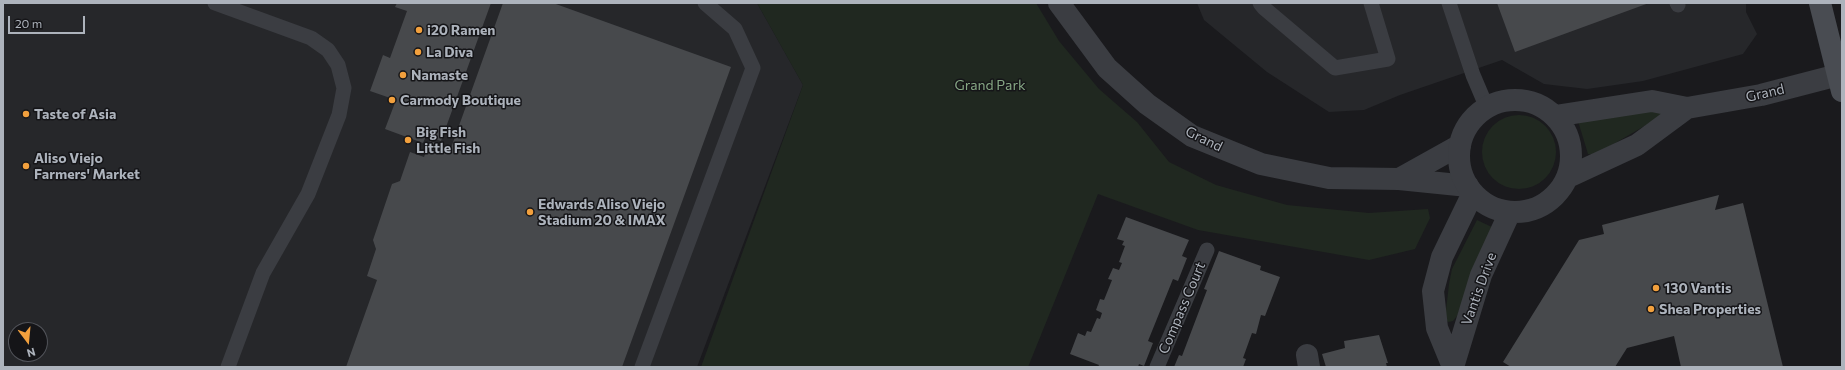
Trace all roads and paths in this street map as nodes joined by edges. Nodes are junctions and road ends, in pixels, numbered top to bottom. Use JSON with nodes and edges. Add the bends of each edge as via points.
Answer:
{"nodes":[{"id":1,"x":215,"y":3,"type":"edge"},
{"id":2,"x":705,"y":3,"type":"edge"},
{"id":3,"x":1059,"y":3,"type":"edge"},
{"id":4,"x":1260,"y":3,"type":"edge"},
{"id":5,"x":1371,"y":3,"type":"edge"},
{"id":6,"x":1449,"y":3,"type":"edge"},
{"id":7,"x":1820,"y":3,"type":"edge"},
{"id":8,"x":1841,"y":80,"type":"edge"},
{"id":9,"x":1487,"y":108,"type":"junction"},
{"id":10,"x":1688,"y":108,"type":"junction"},
{"id":11,"x":1555,"y":116,"type":"junction"},
{"id":12,"x":1460,"y":145,"type":"junction"},
{"id":13,"x":1568,"y":177,"type":"junction"},
{"id":14,"x":1399,"y":179,"type":"junction"},
{"id":15,"x":1471,"y":189,"type":"junction"},
{"id":16,"x":1510,"y":212,"type":"junction"},
{"id":17,"x":1207,"y":250,"type":"dead end"},
{"id":18,"x":228,"y":367,"type":"edge"},
{"id":19,"x":642,"y":367,"type":"edge"},
{"id":20,"x":1157,"y":367,"type":"edge"},
{"id":21,"x":1453,"y":367,"type":"edge"}],
"edges":[{"from":1,"to":18,"type":"lane","via":[[311,38],[328,50],[338,65],[344,88],[339,115],[308,194],[263,274]]},
{"from":2,"to":19,"type":"lane","via":[[735,29],[753,68]]},
{"from":3,"to":14,"type":"street","name":"Grand","via":[[1107,68],[1147,104],[1192,136],[1261,164],[1329,178]]},
{"from":4,"to":5,"type":"lane","via":[[1335,68],[1388,58]]},
{"from":6,"to":9,"type":"lane"},
{"from":7,"to":8,"type":"main road"},
{"from":8,"to":10,"type":"street","name":"Grand"},
{"from":9,"to":11,"type":"street","via":[[1504,101],[1522,100],[1540,106]]},
{"from":9,"to":12,"type":"street","via":[[1470,124]]},
{"from":10,"to":11,"type":"street","name":"Grand","via":[[1652,101]]},
{"from":10,"to":13,"type":"street","name":"Grand","via":[[1637,145]]},
{"from":11,"to":13,"type":"street","via":[[1565,129],[1570,144],[1572,161]]},
{"from":12,"to":14,"type":"street","name":"Grand"},
{"from":12,"to":15,"type":"street","via":[[1463,178]]},
{"from":13,"to":16,"type":"street","via":[[1558,192],[1544,204],[1528,211]]},
{"from":14,"to":15,"type":"street","name":"Grand"},
{"from":15,"to":16,"type":"street","via":[[1483,202],[1496,209]]},
{"from":15,"to":21,"type":"street","name":"Vantis Drive","via":[[1442,257],[1433,291],[1436,328]]},
{"from":16,"to":21,"type":"street","name":"Vantis Drive","via":[[1481,275]]},
{"from":17,"to":20,"type":"lane","name":"Compass Court"}]}
